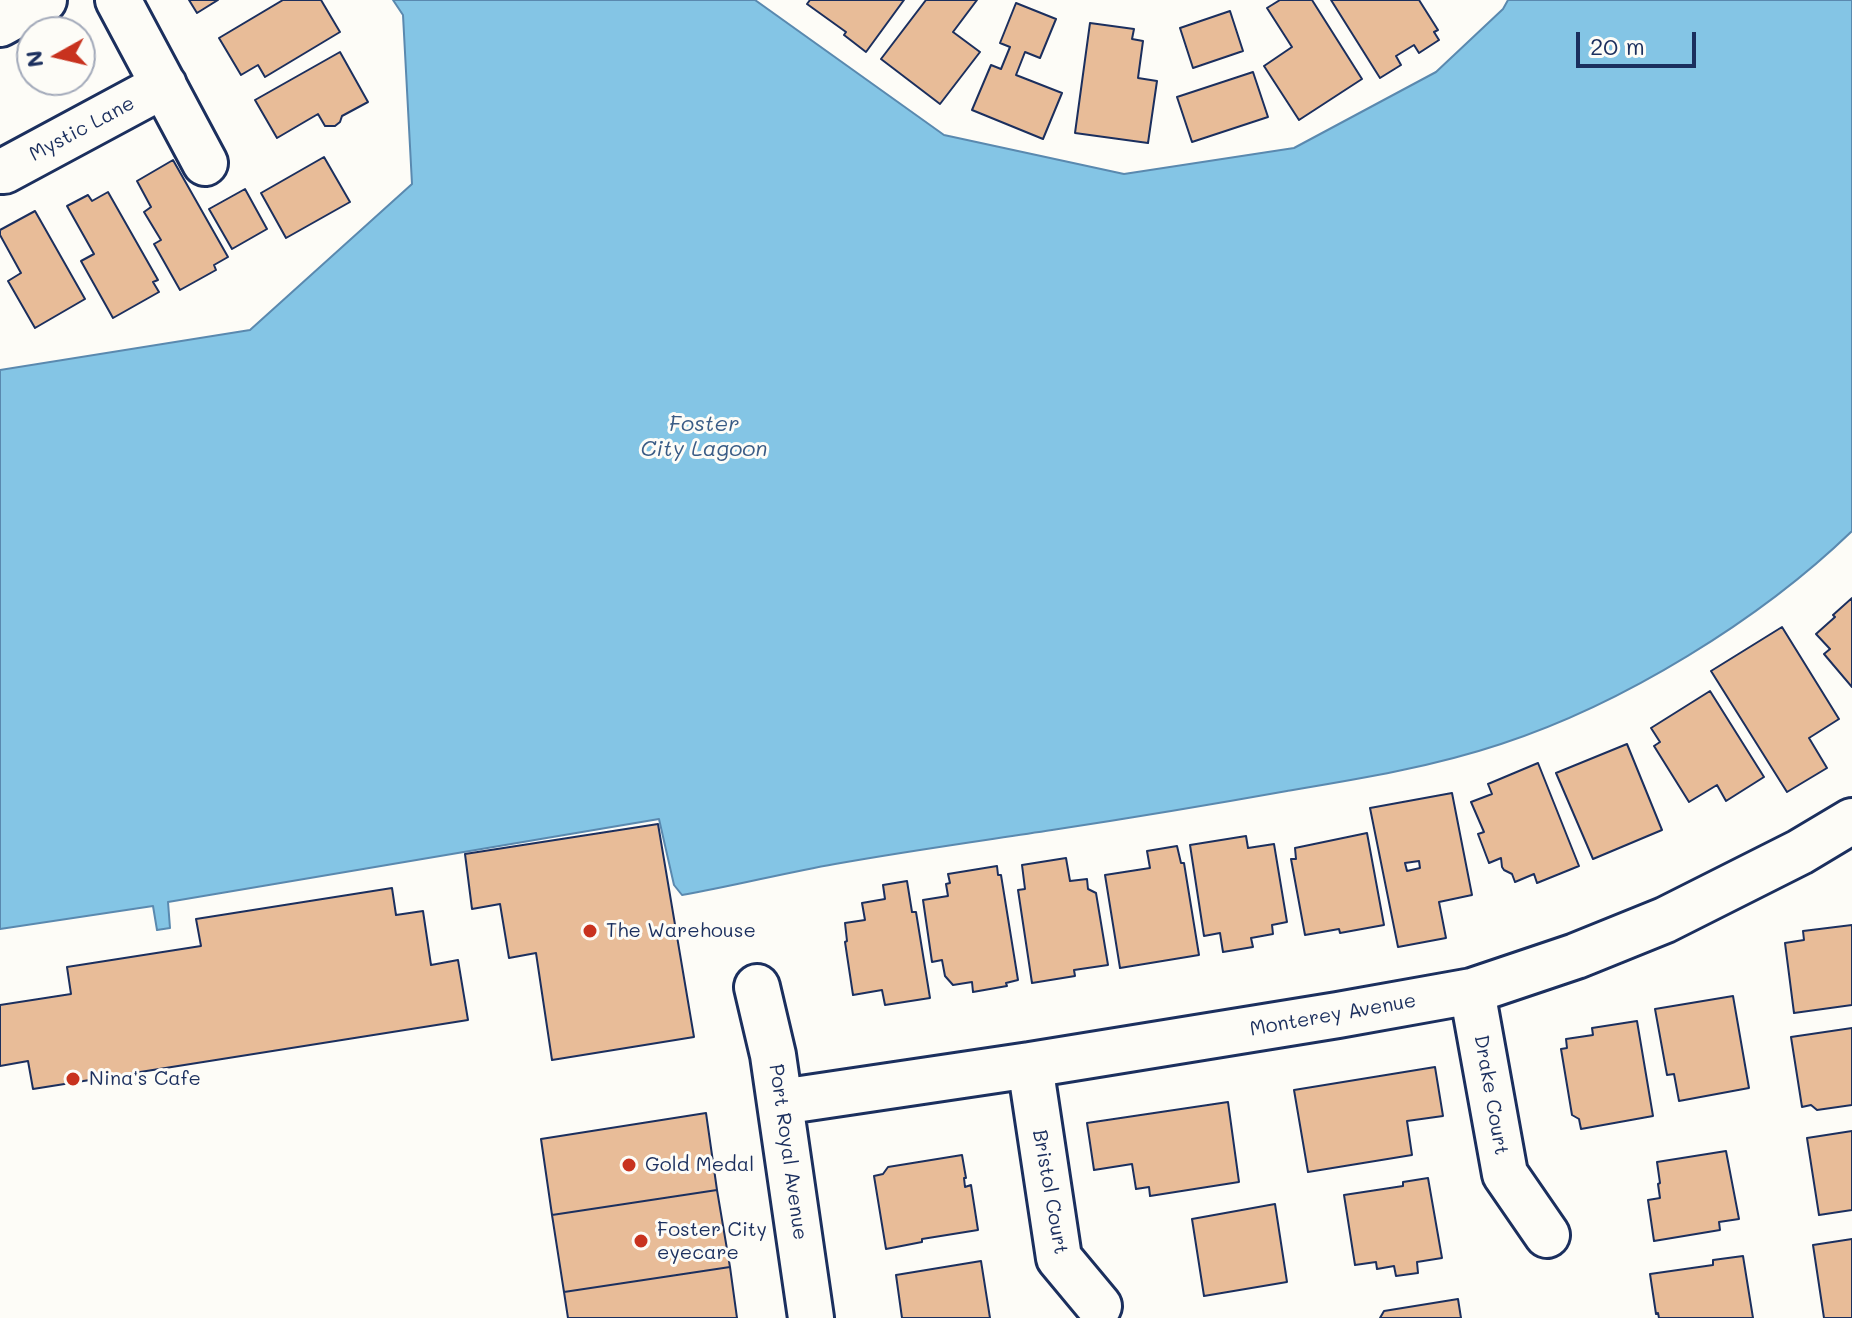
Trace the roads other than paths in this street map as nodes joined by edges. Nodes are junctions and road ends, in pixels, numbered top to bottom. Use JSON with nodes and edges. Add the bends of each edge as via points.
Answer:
{"nodes":[{"id":1,"x":44,"y":0,"type":"edge"},
{"id":2,"x":118,"y":0,"type":"edge"},
{"id":3,"x":0,"y":24,"type":"edge"},
{"id":4,"x":164,"y":85,"type":"junction"},
{"id":5,"x":205,"y":163,"type":"dead end"},
{"id":6,"x":0,"y":171,"type":"edge"},
{"id":7,"x":1852,"y":821,"type":"edge"},
{"id":8,"x":757,"y":987,"type":"dead end"},
{"id":9,"x":1472,"y":991,"type":"junction"},
{"id":10,"x":1030,"y":1065,"type":"junction"},
{"id":11,"x":781,"y":1102,"type":"junction"},
{"id":12,"x":1547,"y":1235,"type":"dead end"},
{"id":13,"x":1099,"y":1306,"type":"dead end"},
{"id":14,"x":811,"y":1318,"type":"edge"}],
"edges":[{"from":1,"to":3,"type":"street"},
{"from":2,"to":4,"type":"street"},
{"from":4,"to":5,"type":"street"},
{"from":4,"to":6,"type":"street","name":"Mystic Lane"},
{"from":7,"to":9,"type":"street","name":"Monterey Avenue","via":[[1665,920]]},
{"from":8,"to":11,"type":"street","name":"Port Royal Avenue"},
{"from":9,"to":10,"type":"street","name":"Monterey Avenue"},
{"from":9,"to":12,"type":"street","name":"Drake Court","via":[[1505,1174]]},
{"from":10,"to":11,"type":"street","name":"Monterey Avenue"},
{"from":10,"to":13,"type":"street","name":"Bristol Court","via":[[1059,1258]]},
{"from":11,"to":14,"type":"street","name":"Port Royal Avenue"}]}
